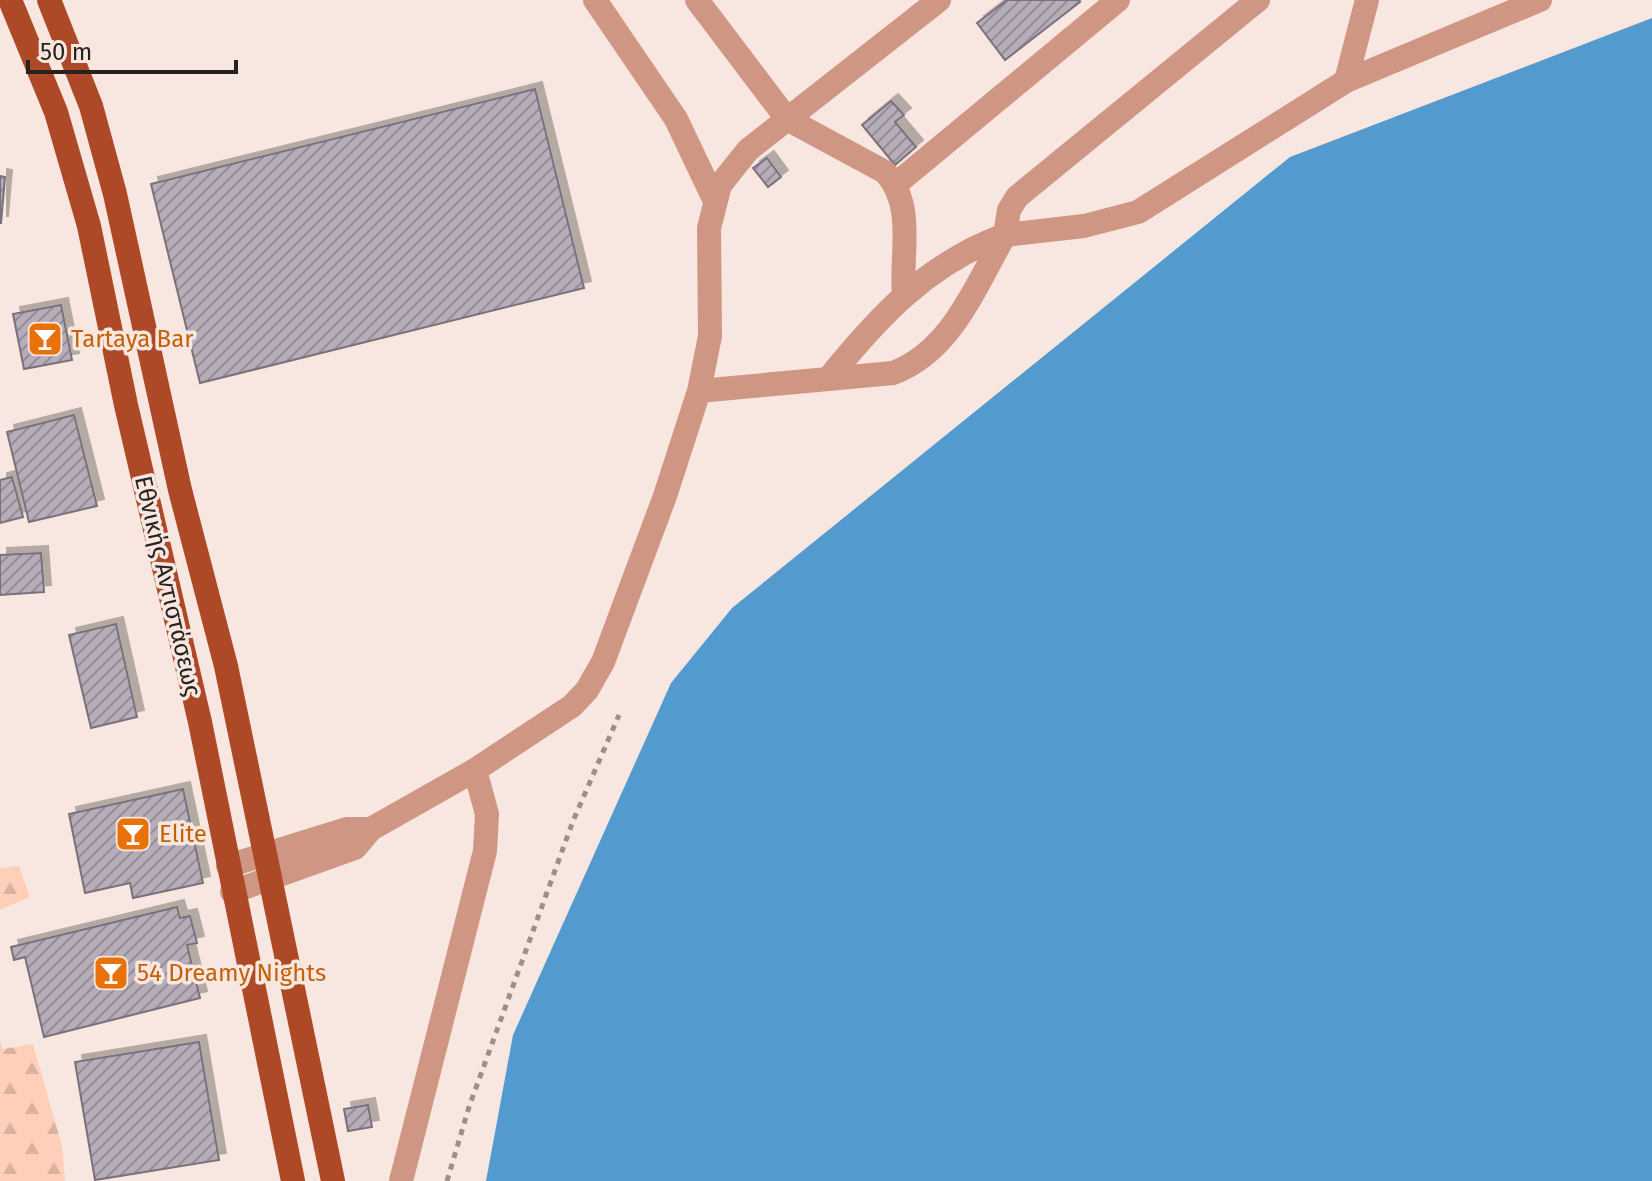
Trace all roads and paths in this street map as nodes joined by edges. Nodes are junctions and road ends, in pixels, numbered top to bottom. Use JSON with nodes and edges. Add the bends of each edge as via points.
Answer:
{"nodes":[{"id":1,"x":10,"y":0,"type":"edge"},
{"id":2,"x":49,"y":0,"type":"edge"},
{"id":3,"x":595,"y":0,"type":"edge"},
{"id":4,"x":697,"y":0,"type":"edge"},
{"id":5,"x":939,"y":0,"type":"edge"},
{"id":6,"x":1118,"y":0,"type":"edge"},
{"id":7,"x":1258,"y":0,"type":"edge"},
{"id":8,"x":1367,"y":0,"type":"edge"},
{"id":9,"x":1540,"y":0,"type":"edge"},
{"id":10,"x":0,"y":14,"type":"edge"},
{"id":11,"x":24,"y":27,"type":"junction"},
{"id":12,"x":1346,"y":81,"type":"junction"},
{"id":13,"x":787,"y":119,"type":"junction"},
{"id":14,"x":896,"y":184,"type":"junction"},
{"id":15,"x":714,"y":199,"type":"junction"},
{"id":16,"x":1005,"y":235,"type":"junction"},
{"id":17,"x":904,"y":296,"type":"junction"},
{"id":18,"x":828,"y":379,"type":"junction"},
{"id":19,"x":699,"y":391,"type":"junction"},
{"id":20,"x":619,"y":715,"type":"dead end"},
{"id":21,"x":475,"y":770,"type":"junction"},
{"id":22,"x":371,"y":829,"type":"junction"},
{"id":23,"x":264,"y":854,"type":"junction"},
{"id":24,"x":228,"y":866,"type":"junction"},
{"id":25,"x":269,"y":880,"type":"junction"},
{"id":26,"x":232,"y":892,"type":"junction"},
{"id":27,"x":293,"y":1181,"type":"edge"},
{"id":28,"x":333,"y":1181,"type":"edge"},
{"id":29,"x":401,"y":1181,"type":"edge"},
{"id":30,"x":447,"y":1181,"type":"edge"}],
"edges":[{"from":1,"to":11,"type":"main road","name":"Εθνικής Αντιστάσεως"},
{"from":2,"to":23,"type":"main road","name":"Εθνικής Αντιστάσεως","via":[[91,106],[115,194],[180,490],[223,651]]},
{"from":3,"to":15,"type":"street","via":[[676,119]]},
{"from":4,"to":13,"type":"street"},
{"from":5,"to":13,"type":"street"},
{"from":6,"to":14,"type":"street"},
{"from":7,"to":16,"type":"street","via":[[1017,197]]},
{"from":8,"to":12,"type":"street"},
{"from":9,"to":12,"type":"street"},
{"from":10,"to":11,"type":"street"},
{"from":11,"to":24,"type":"main road","name":"Εθνικής Αντιστάσεως","via":[[89,226]]},
{"from":12,"to":16,"type":"street","via":[[1138,212],[1084,226]]},
{"from":13,"to":14,"type":"street","via":[[885,172]]},
{"from":13,"to":15,"type":"street","via":[[727,172]]},
{"from":14,"to":17,"type":"street","via":[[904,212]]},
{"from":15,"to":19,"type":"street","via":[[709,228],[710,336]]},
{"from":16,"to":17,"type":"street","via":[[966,249]]},
{"from":16,"to":18,"type":"street","via":[[944,339],[929,355],[893,373]]},
{"from":17,"to":18,"type":"street","via":[[873,323]]},
{"from":18,"to":19,"type":"street"},
{"from":19,"to":21,"type":"street","via":[[660,510],[593,681],[572,706]]},
{"from":20,"to":30,"type":"path","via":[[573,821]]},
{"from":21,"to":22,"type":"street"},
{"from":21,"to":29,"type":"street","via":[[487,814],[486,842]]},
{"from":22,"to":23,"type":"street","via":[[347,829]]},
{"from":22,"to":25,"type":"street","via":[[355,848]]},
{"from":23,"to":24,"type":"street"},
{"from":23,"to":25,"type":"main road","name":"Εθνικής Αντιστάσεως"},
{"from":24,"to":26,"type":"main road","name":"Εθνικής Αντιστάσεως"},
{"from":25,"to":26,"type":"street"},
{"from":25,"to":28,"type":"main road","name":"Εθνικής Αντιστάσεως"},
{"from":26,"to":27,"type":"main road","name":"Εθνικής Αντιστάσεως"}]}
